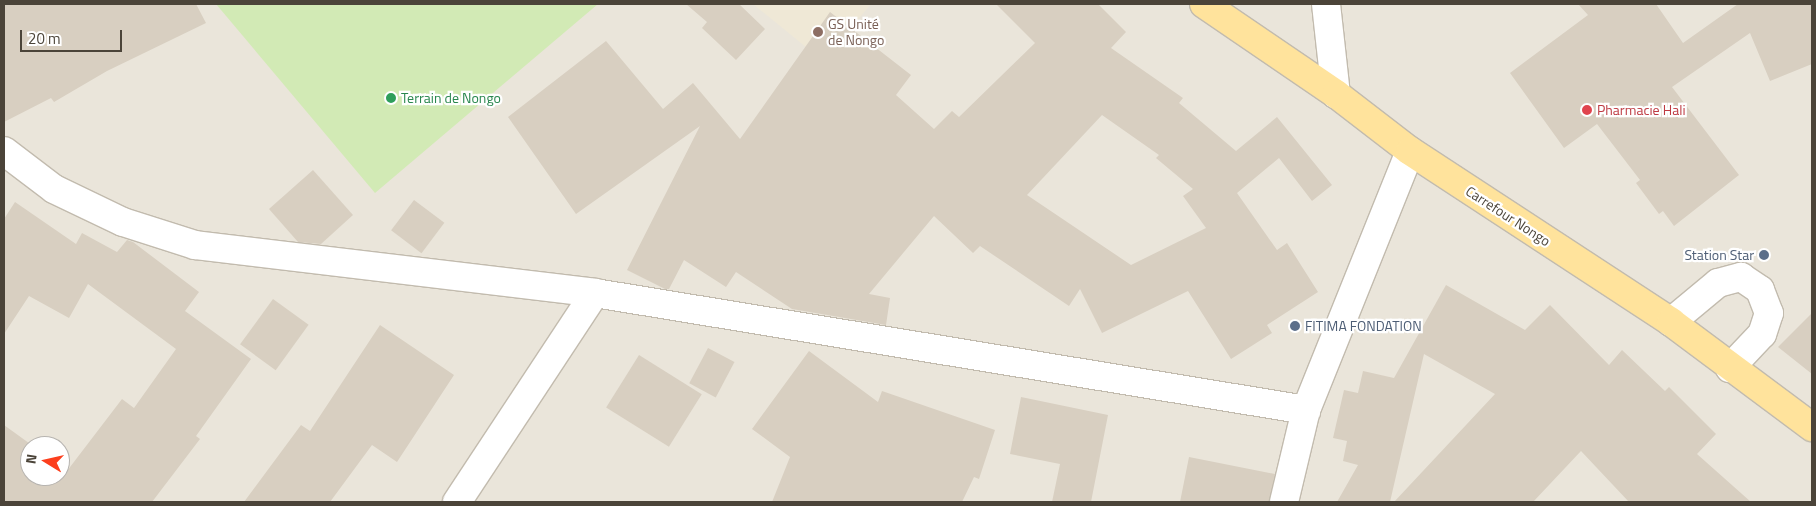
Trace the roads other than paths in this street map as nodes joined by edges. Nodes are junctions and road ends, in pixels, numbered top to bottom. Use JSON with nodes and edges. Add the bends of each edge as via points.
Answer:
{"nodes":[{"id":1,"x":1204,"y":4,"type":"edge"},
{"id":2,"x":1326,"y":4,"type":"edge"},
{"id":3,"x":1336,"y":94,"type":"junction"},
{"id":4,"x":4,"y":151,"type":"edge"},
{"id":5,"x":1410,"y":151,"type":"junction"},
{"id":6,"x":595,"y":293,"type":"junction"},
{"id":7,"x":1671,"y":322,"type":"junction"},
{"id":8,"x":1730,"y":368,"type":"junction"},
{"id":9,"x":1306,"y":410,"type":"junction"},
{"id":10,"x":1812,"y":427,"type":"edge"},
{"id":11,"x":457,"y":502,"type":"edge"},
{"id":12,"x":1284,"y":502,"type":"edge"}],
"edges":[{"from":1,"to":3,"type":"main road","name":"Carrefour Nongo"},
{"from":2,"to":3,"type":"street"},
{"from":3,"to":5,"type":"main road","name":"Carrefour Nongo"},
{"from":4,"to":6,"type":"street","via":[[54,189],[123,222],[195,245]]},
{"from":5,"to":7,"type":"main road","name":"Carrefour Nongo"},
{"from":5,"to":9,"type":"street"},
{"from":6,"to":9,"type":"street"},
{"from":6,"to":11,"type":"street"},
{"from":7,"to":8,"type":"main road","name":"Carrefour Nongo"},
{"from":7,"to":8,"type":"street","via":[[1718,283],[1741,277],[1760,290],[1769,313],[1762,334]]},
{"from":8,"to":10,"type":"main road","name":"Carrefour Nongo"},
{"from":9,"to":12,"type":"street"}]}
